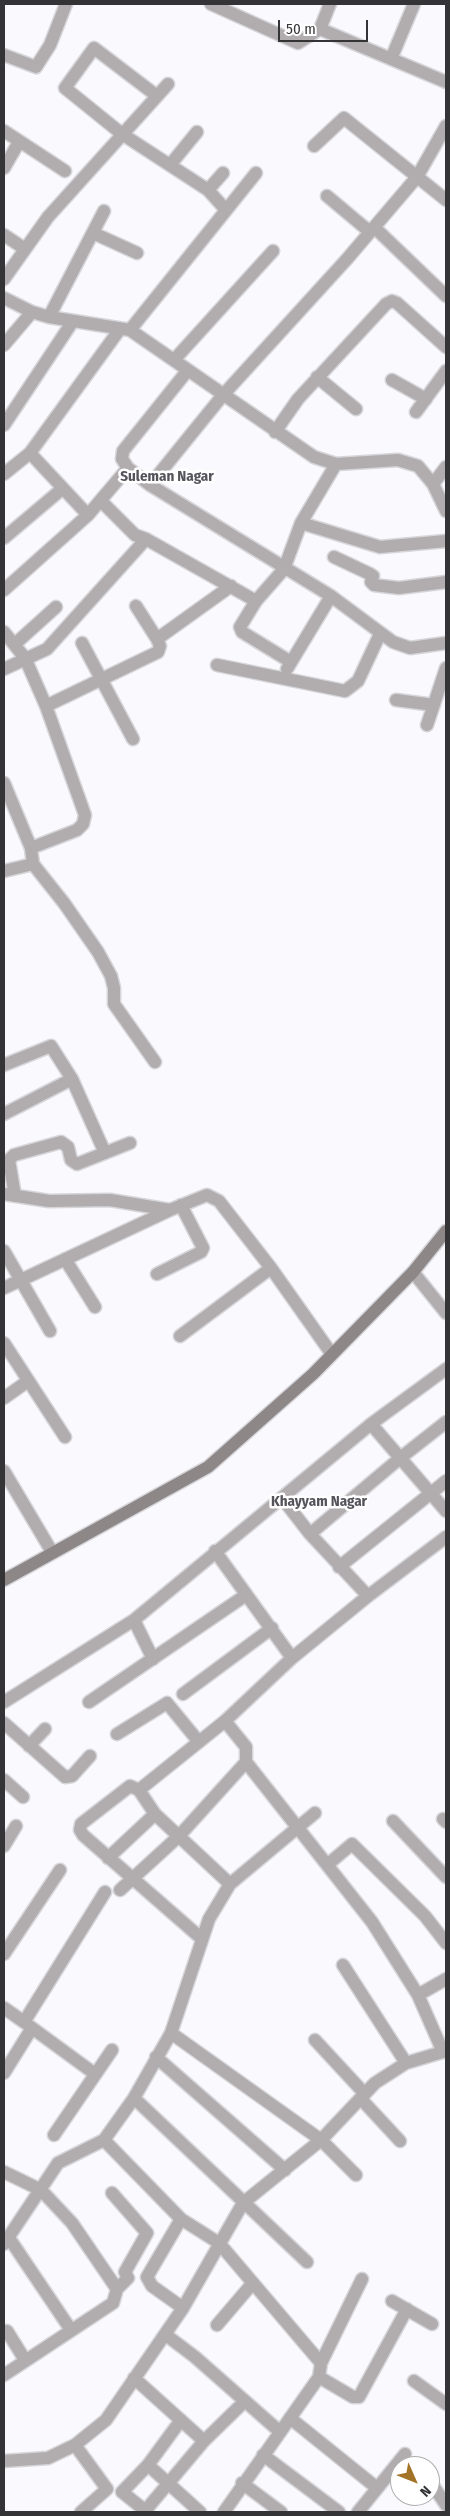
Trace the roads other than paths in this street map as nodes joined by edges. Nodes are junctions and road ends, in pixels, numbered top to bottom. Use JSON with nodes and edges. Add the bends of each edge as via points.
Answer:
{"nodes":[{"id":1,"x":66,"y":4,"type":"edge"},
{"id":2,"x":211,"y":4,"type":"edge"},
{"id":3,"x":330,"y":4,"type":"edge"},
{"id":4,"x":414,"y":4,"type":"edge"},
{"id":5,"x":320,"y":30,"type":"junction"},
{"id":6,"x":4,"y":54,"type":"edge"},
{"id":7,"x":391,"y":59,"type":"junction"},
{"id":8,"x":446,"y":82,"type":"edge"},
{"id":9,"x":168,"y":84,"type":"dead end"},
{"id":10,"x":156,"y":96,"type":"junction"},
{"id":11,"x":446,"y":126,"type":"edge"},
{"id":12,"x":4,"y":131,"type":"edge"},
{"id":13,"x":197,"y":132,"type":"dead end"},
{"id":14,"x":122,"y":134,"type":"junction"},
{"id":15,"x":19,"y":142,"type":"junction"},
{"id":16,"x":314,"y":146,"type":"dead end"},
{"id":17,"x":170,"y":165,"type":"junction"},
{"id":18,"x":4,"y":168,"type":"edge"},
{"id":19,"x":65,"y":171,"type":"dead end"},
{"id":20,"x":223,"y":173,"type":"dead end"},
{"id":21,"x":256,"y":173,"type":"dead end"},
{"id":22,"x":417,"y":177,"type":"junction"},
{"id":23,"x":208,"y":190,"type":"junction"},
{"id":24,"x":328,"y":196,"type":"dead end"},
{"id":25,"x":446,"y":200,"type":"edge"},
{"id":26,"x":226,"y":210,"type":"junction"},
{"id":27,"x":104,"y":211,"type":"dead end"},
{"id":28,"x":372,"y":230,"type":"junction"},
{"id":29,"x":93,"y":233,"type":"junction"},
{"id":30,"x":4,"y":235,"type":"edge"},
{"id":31,"x":25,"y":249,"type":"junction"},
{"id":32,"x":273,"y":251,"type":"dead end"},
{"id":33,"x":137,"y":253,"type":"dead end"},
{"id":34,"x":4,"y":279,"type":"edge"},
{"id":35,"x":446,"y":296,"type":"edge"},
{"id":36,"x":4,"y":298,"type":"edge"},
{"id":37,"x":32,"y":312,"type":"junction"},
{"id":38,"x":48,"y":317,"type":"junction"},
{"id":39,"x":73,"y":322,"type":"junction"},
{"id":40,"x":125,"y":329,"type":"junction"},
{"id":41,"x":4,"y":346,"type":"edge"},
{"id":42,"x":446,"y":347,"type":"edge"},
{"id":43,"x":174,"y":360,"type":"junction"},
{"id":44,"x":188,"y":370,"type":"junction"},
{"id":45,"x":446,"y":371,"type":"edge"},
{"id":46,"x":317,"y":377,"type":"junction"},
{"id":47,"x":392,"y":380,"type":"dead end"},
{"id":48,"x":223,"y":396,"type":"junction"},
{"id":49,"x":426,"y":398,"type":"junction"},
{"id":50,"x":356,"y":409,"type":"dead end"},
{"id":51,"x":416,"y":412,"type":"dead end"},
{"id":52,"x":4,"y":425,"type":"edge"},
{"id":53,"x":276,"y":432,"type":"junction"},
{"id":54,"x":30,"y":453,"type":"junction"},
{"id":55,"x":336,"y":464,"type":"junction"},
{"id":56,"x":446,"y":467,"type":"edge"},
{"id":57,"x":128,"y":468,"type":"junction"},
{"id":58,"x":4,"y":474,"type":"edge"},
{"id":59,"x":433,"y":484,"type":"junction"},
{"id":60,"x":150,"y":485,"type":"junction"},
{"id":61,"x":62,"y":488,"type":"junction"},
{"id":62,"x":101,"y":501,"type":"junction"},
{"id":63,"x":446,"y":512,"type":"edge"},
{"id":64,"x":88,"y":515,"type":"junction"},
{"id":65,"x":300,"y":523,"type":"junction"},
{"id":66,"x":4,"y":538,"type":"edge"},
{"id":67,"x":146,"y":539,"type":"junction"},
{"id":68,"x":446,"y":541,"type":"edge"},
{"id":69,"x":334,"y":557,"type":"dead end"},
{"id":70,"x":284,"y":569,"type":"junction"},
{"id":71,"x":446,"y":582,"type":"edge"},
{"id":72,"x":231,"y":586,"type":"junction"},
{"id":73,"x":4,"y":590,"type":"edge"},
{"id":74,"x":331,"y":596,"type":"junction"},
{"id":75,"x":256,"y":601,"type":"junction"},
{"id":76,"x":136,"y":606,"type":"dead end"},
{"id":77,"x":56,"y":607,"type":"dead end"},
{"id":78,"x":4,"y":632,"type":"edge"},
{"id":79,"x":380,"y":634,"type":"junction"},
{"id":80,"x":157,"y":639,"type":"junction"},
{"id":81,"x":82,"y":643,"type":"dead end"},
{"id":82,"x":446,"y":643,"type":"edge"},
{"id":83,"x":15,"y":644,"type":"junction"},
{"id":84,"x":25,"y":658,"type":"junction"},
{"id":85,"x":291,"y":662,"type":"junction"},
{"id":86,"x":217,"y":666,"type":"dead end"},
{"id":87,"x":446,"y":668,"type":"edge"},
{"id":88,"x":4,"y":669,"type":"edge"},
{"id":89,"x":102,"y":679,"type":"junction"},
{"id":90,"x":282,"y":679,"type":"junction"},
{"id":91,"x":396,"y":700,"type":"dead end"},
{"id":92,"x":434,"y":705,"type":"junction"},
{"id":93,"x":46,"y":706,"type":"junction"},
{"id":94,"x":427,"y":725,"type":"dead end"},
{"id":95,"x":133,"y":739,"type":"dead end"},
{"id":96,"x":4,"y":785,"type":"edge"},
{"id":97,"x":31,"y":848,"type":"junction"},
{"id":98,"x":33,"y":864,"type":"junction"},
{"id":99,"x":4,"y":871,"type":"edge"},
{"id":100,"x":155,"y":1062,"type":"dead end"},
{"id":101,"x":4,"y":1065,"type":"edge"},
{"id":102,"x":72,"y":1079,"type":"junction"},
{"id":103,"x":4,"y":1114,"type":"edge"},
{"id":104,"x":130,"y":1143,"type":"dead end"},
{"id":105,"x":105,"y":1153,"type":"junction"},
{"id":106,"x":9,"y":1195,"type":"edge"},
{"id":107,"x":175,"y":1207,"type":"junction"},
{"id":108,"x":446,"y":1231,"type":"edge"},
{"id":109,"x":4,"y":1251,"type":"edge"},
{"id":110,"x":65,"y":1259,"type":"junction"},
{"id":111,"x":271,"y":1268,"type":"junction"},
{"id":112,"x":413,"y":1272,"type":"junction"},
{"id":113,"x":157,"y":1274,"type":"dead end"},
{"id":114,"x":20,"y":1280,"type":"junction"},
{"id":115,"x":4,"y":1288,"type":"edge"},
{"id":116,"x":95,"y":1307,"type":"dead end"},
{"id":117,"x":446,"y":1313,"type":"edge"},
{"id":118,"x":50,"y":1331,"type":"dead end"},
{"id":119,"x":180,"y":1336,"type":"dead end"},
{"id":120,"x":4,"y":1343,"type":"edge"},
{"id":121,"x":331,"y":1353,"type":"junction"},
{"id":122,"x":446,"y":1369,"type":"edge"},
{"id":123,"x":28,"y":1381,"type":"junction"},
{"id":124,"x":4,"y":1398,"type":"edge"},
{"id":125,"x":446,"y":1422,"type":"edge"},
{"id":126,"x":371,"y":1424,"type":"junction"},
{"id":127,"x":65,"y":1437,"type":"dead end"},
{"id":128,"x":399,"y":1459,"type":"junction"},
{"id":129,"x":4,"y":1471,"type":"edge"},
{"id":130,"x":446,"y":1482,"type":"edge"},
{"id":131,"x":431,"y":1494,"type":"junction"},
{"id":132,"x":282,"y":1498,"type":"junction"},
{"id":133,"x":446,"y":1511,"type":"edge"},
{"id":134,"x":310,"y":1534,"type":"junction"},
{"id":135,"x":446,"y":1537,"type":"edge"},
{"id":136,"x":215,"y":1551,"type":"junction"},
{"id":137,"x":52,"y":1552,"type":"junction"},
{"id":138,"x":339,"y":1567,"type":"junction"},
{"id":139,"x":4,"y":1580,"type":"edge"},
{"id":140,"x":246,"y":1596,"type":"junction"},
{"id":141,"x":368,"y":1596,"type":"junction"},
{"id":142,"x":134,"y":1620,"type":"junction"},
{"id":143,"x":272,"y":1628,"type":"junction"},
{"id":144,"x":292,"y":1658,"type":"junction"},
{"id":145,"x":154,"y":1659,"type":"junction"},
{"id":146,"x":183,"y":1694,"type":"dead end"},
{"id":147,"x":4,"y":1702,"type":"edge"},
{"id":148,"x":88,"y":1702,"type":"dead end"},
{"id":149,"x":225,"y":1721,"type":"junction"},
{"id":150,"x":4,"y":1723,"type":"edge"},
{"id":151,"x":45,"y":1729,"type":"dead end"},
{"id":152,"x":116,"y":1734,"type":"dead end"},
{"id":153,"x":199,"y":1742,"type":"junction"},
{"id":154,"x":30,"y":1746,"type":"junction"},
{"id":155,"x":90,"y":1756,"type":"dead end"},
{"id":156,"x":246,"y":1762,"type":"junction"},
{"id":157,"x":4,"y":1780,"type":"edge"},
{"id":158,"x":139,"y":1790,"type":"junction"},
{"id":159,"x":23,"y":1797,"type":"dead end"},
{"id":160,"x":315,"y":1813,"type":"dead end"},
{"id":161,"x":155,"y":1814,"type":"junction"},
{"id":162,"x":393,"y":1821,"type":"dead end"},
{"id":163,"x":16,"y":1826,"type":"dead end"},
{"id":164,"x":296,"y":1827,"type":"junction"},
{"id":165,"x":179,"y":1836,"type":"junction"},
{"id":166,"x":4,"y":1846,"type":"edge"},
{"id":167,"x":108,"y":1858,"type":"junction"},
{"id":168,"x":327,"y":1865,"type":"junction"},
{"id":169,"x":60,"y":1870,"type":"dead end"},
{"id":170,"x":446,"y":1877,"type":"edge"},
{"id":171,"x":132,"y":1878,"type":"junction"},
{"id":172,"x":230,"y":1884,"type":"junction"},
{"id":173,"x":120,"y":1890,"type":"dead end"},
{"id":174,"x":105,"y":1892,"type":"dead end"},
{"id":175,"x":202,"y":1939,"type":"junction"},
{"id":176,"x":446,"y":1944,"type":"edge"},
{"id":177,"x":4,"y":1954,"type":"edge"},
{"id":178,"x":343,"y":1965,"type":"dead end"},
{"id":179,"x":446,"y":1980,"type":"edge"},
{"id":180,"x":418,"y":1995,"type":"junction"},
{"id":181,"x":4,"y":2008,"type":"edge"},
{"id":182,"x":28,"y":2025,"type":"junction"},
{"id":183,"x":171,"y":2033,"type":"junction"},
{"id":184,"x":315,"y":2040,"type":"dead end"},
{"id":185,"x":112,"y":2050,"type":"dead end"},
{"id":186,"x":444,"y":2052,"type":"edge"},
{"id":187,"x":156,"y":2057,"type":"junction"},
{"id":188,"x":406,"y":2063,"type":"junction"},
{"id":189,"x":4,"y":2074,"type":"edge"},
{"id":190,"x":96,"y":2074,"type":"junction"},
{"id":191,"x":363,"y":2096,"type":"junction"},
{"id":192,"x":134,"y":2098,"type":"junction"},
{"id":193,"x":54,"y":2135,"type":"dead end"},
{"id":194,"x":104,"y":2140,"type":"junction"},
{"id":195,"x":321,"y":2140,"type":"junction"},
{"id":196,"x":400,"y":2141,"type":"dead end"},
{"id":197,"x":285,"y":2170,"type":"junction"},
{"id":198,"x":4,"y":2172,"type":"edge"},
{"id":199,"x":356,"y":2175,"type":"dead end"},
{"id":200,"x":41,"y":2190,"type":"junction"},
{"id":201,"x":112,"y":2193,"type":"dead end"},
{"id":202,"x":243,"y":2202,"type":"junction"},
{"id":203,"x":181,"y":2219,"type":"junction"},
{"id":204,"x":7,"y":2241,"type":"edge"},
{"id":205,"x":219,"y":2243,"type":"junction"},
{"id":206,"x":307,"y":2262,"type":"dead end"},
{"id":207,"x":362,"y":2278,"type":"dead end"},
{"id":208,"x":252,"y":2284,"type":"junction"},
{"id":209,"x":117,"y":2289,"type":"junction"},
{"id":210,"x":392,"y":2301,"type":"dead end"},
{"id":211,"x":183,"y":2308,"type":"junction"},
{"id":212,"x":407,"y":2309,"type":"junction"},
{"id":213,"x":432,"y":2324,"type":"dead end"},
{"id":214,"x":217,"y":2325,"type":"dead end"},
{"id":215,"x":71,"y":2330,"type":"junction"},
{"id":216,"x":7,"y":2331,"type":"dead end"},
{"id":217,"x":166,"y":2335,"type":"junction"},
{"id":218,"x":25,"y":2360,"type":"junction"},
{"id":219,"x":321,"y":2363,"type":"junction"},
{"id":220,"x":4,"y":2375,"type":"edge"},
{"id":221,"x":134,"y":2378,"type":"junction"},
{"id":222,"x":319,"y":2378,"type":"junction"},
{"id":223,"x":414,"y":2381,"type":"dead end"},
{"id":224,"x":245,"y":2401,"type":"junction"},
{"id":225,"x":446,"y":2404,"type":"edge"},
{"id":226,"x":290,"y":2418,"type":"junction"},
{"id":227,"x":181,"y":2420,"type":"junction"},
{"id":228,"x":279,"y":2431,"type":"junction"},
{"id":229,"x":204,"y":2442,"type":"junction"},
{"id":230,"x":75,"y":2445,"type":"junction"},
{"id":231,"x":405,"y":2454,"type":"dead end"},
{"id":232,"x":263,"y":2455,"type":"junction"},
{"id":233,"x":4,"y":2462,"type":"edge"},
{"id":234,"x":148,"y":2465,"type":"junction"},
{"id":235,"x":242,"y":2484,"type":"junction"},
{"id":236,"x":168,"y":2485,"type":"junction"},
{"id":237,"x":377,"y":2488,"type":"junction"},
{"id":238,"x":90,"y":2510,"type":"edge"},
{"id":239,"x":146,"y":2512,"type":"edge"},
{"id":240,"x":200,"y":2512,"type":"edge"},
{"id":241,"x":224,"y":2512,"type":"edge"},
{"id":242,"x":281,"y":2512,"type":"edge"},
{"id":243,"x":340,"y":2512,"type":"edge"},
{"id":244,"x":358,"y":2512,"type":"edge"}],
"edges":[{"from":1,"to":6,"type":"street","via":[[50,45],[36,67]]},
{"from":2,"to":5,"type":"street","via":[[298,43]]},
{"from":3,"to":5,"type":"street"},
{"from":4,"to":7,"type":"street"},
{"from":5,"to":7,"type":"street"},
{"from":7,"to":8,"type":"street"},
{"from":9,"to":10,"type":"street"},
{"from":10,"to":14,"type":"street"},
{"from":10,"to":14,"type":"street","via":[[94,48],[65,88]]},
{"from":11,"to":22,"type":"street"},
{"from":12,"to":15,"type":"street"},
{"from":13,"to":17,"type":"street"},
{"from":14,"to":17,"type":"street"},
{"from":14,"to":31,"type":"street","via":[[48,217]]},
{"from":15,"to":18,"type":"street"},
{"from":15,"to":19,"type":"street"},
{"from":16,"to":22,"type":"street","via":[[344,118]]},
{"from":17,"to":23,"type":"street"},
{"from":20,"to":23,"type":"street"},
{"from":21,"to":26,"type":"street"},
{"from":22,"to":25,"type":"street"},
{"from":22,"to":28,"type":"street"},
{"from":23,"to":26,"type":"street"},
{"from":24,"to":28,"type":"street"},
{"from":26,"to":40,"type":"street"},
{"from":27,"to":29,"type":"street"},
{"from":28,"to":35,"type":"street"},
{"from":28,"to":48,"type":"street"},
{"from":29,"to":33,"type":"street"},
{"from":29,"to":38,"type":"street"},
{"from":30,"to":31,"type":"street"},
{"from":31,"to":34,"type":"street"},
{"from":32,"to":43,"type":"street"},
{"from":36,"to":37,"type":"street"},
{"from":37,"to":38,"type":"street"},
{"from":37,"to":41,"type":"street"},
{"from":38,"to":39,"type":"street"},
{"from":39,"to":40,"type":"street"},
{"from":39,"to":52,"type":"street"},
{"from":40,"to":43,"type":"street"},
{"from":40,"to":54,"type":"street"},
{"from":42,"to":46,"type":"street","via":[[392,301]]},
{"from":43,"to":44,"type":"street"},
{"from":44,"to":48,"type":"street"},
{"from":44,"to":57,"type":"street","via":[[123,451],[122,459]]},
{"from":45,"to":49,"type":"street"},
{"from":46,"to":50,"type":"street"},
{"from":46,"to":53,"type":"street"},
{"from":47,"to":49,"type":"street"},
{"from":48,"to":53,"type":"street"},
{"from":48,"to":60,"type":"street"},
{"from":49,"to":51,"type":"street"},
{"from":53,"to":55,"type":"street","via":[[314,457]]},
{"from":54,"to":58,"type":"street"},
{"from":54,"to":61,"type":"street"},
{"from":55,"to":59,"type":"street","via":[[398,460],[418,466]]},
{"from":55,"to":65,"type":"street"},
{"from":56,"to":59,"type":"street"},
{"from":57,"to":60,"type":"street"},
{"from":57,"to":62,"type":"street"},
{"from":59,"to":63,"type":"street"},
{"from":60,"to":70,"type":"street"},
{"from":61,"to":64,"type":"street"},
{"from":61,"to":66,"type":"street"},
{"from":62,"to":64,"type":"street"},
{"from":62,"to":67,"type":"street","via":[[135,535]]},
{"from":64,"to":73,"type":"street"},
{"from":65,"to":68,"type":"street","via":[[380,547]]},
{"from":65,"to":70,"type":"street"},
{"from":67,"to":72,"type":"street"},
{"from":67,"to":84,"type":"street","via":[[47,649]]},
{"from":69,"to":71,"type":"street","via":[[373,576],[371,582],[374,585],[399,588]]},
{"from":70,"to":74,"type":"street"},
{"from":70,"to":75,"type":"street"},
{"from":72,"to":75,"type":"street"},
{"from":72,"to":80,"type":"street"},
{"from":74,"to":79,"type":"street"},
{"from":74,"to":85,"type":"street"},
{"from":75,"to":85,"type":"street","via":[[242,621],[242,632]]},
{"from":76,"to":80,"type":"street"},
{"from":77,"to":83,"type":"street"},
{"from":78,"to":83,"type":"street"},
{"from":79,"to":82,"type":"street","via":[[410,648]]},
{"from":79,"to":90,"type":"street","via":[[358,682],[345,691]]},
{"from":80,"to":89,"type":"street","via":[[158,652]]},
{"from":81,"to":89,"type":"street"},
{"from":83,"to":84,"type":"street"},
{"from":84,"to":88,"type":"street"},
{"from":84,"to":93,"type":"street"},
{"from":85,"to":90,"type":"street"},
{"from":86,"to":90,"type":"street"},
{"from":87,"to":92,"type":"street"},
{"from":89,"to":93,"type":"street"},
{"from":89,"to":95,"type":"street"},
{"from":91,"to":92,"type":"street"},
{"from":92,"to":94,"type":"street"},
{"from":93,"to":97,"type":"street","via":[[85,815],[77,830]]},
{"from":96,"to":97,"type":"street"},
{"from":97,"to":98,"type":"street"},
{"from":98,"to":99,"type":"street"},
{"from":98,"to":100,"type":"street","via":[[98,952],[114,988],[114,1004]]},
{"from":101,"to":102,"type":"street","via":[[51,1046]]},
{"from":102,"to":103,"type":"street"},
{"from":102,"to":105,"type":"street"},
{"from":104,"to":105,"type":"street"},
{"from":105,"to":106,"type":"street","via":[[77,1164],[71,1160],[68,1147],[61,1142],[14,1155],[9,1160]]},
{"from":106,"to":107,"type":"street","via":[[48,1201],[110,1200]]},
{"from":107,"to":110,"type":"street"},
{"from":107,"to":111,"type":"street","via":[[207,1195],[219,1201]]},
{"from":107,"to":113,"type":"street","via":[[203,1248]]},
{"from":108,"to":112,"type":"main road"},
{"from":109,"to":114,"type":"street"},
{"from":110,"to":114,"type":"street"},
{"from":110,"to":116,"type":"street"},
{"from":111,"to":119,"type":"street"},
{"from":111,"to":121,"type":"street"},
{"from":112,"to":117,"type":"street"},
{"from":112,"to":121,"type":"main road"},
{"from":114,"to":115,"type":"street"},
{"from":114,"to":118,"type":"street"},
{"from":120,"to":123,"type":"street"},
{"from":121,"to":137,"type":"main road","via":[[313,1374],[208,1467]]},
{"from":122,"to":126,"type":"street"},
{"from":123,"to":124,"type":"street"},
{"from":123,"to":127,"type":"street"},
{"from":125,"to":128,"type":"street"},
{"from":126,"to":128,"type":"street"},
{"from":126,"to":132,"type":"street"},
{"from":128,"to":131,"type":"street"},
{"from":128,"to":134,"type":"street"},
{"from":129,"to":137,"type":"street"},
{"from":130,"to":131,"type":"street"},
{"from":131,"to":133,"type":"street"},
{"from":131,"to":138,"type":"street"},
{"from":132,"to":134,"type":"street"},
{"from":132,"to":136,"type":"street"},
{"from":134,"to":138,"type":"street"},
{"from":135,"to":141,"type":"street"},
{"from":136,"to":140,"type":"street"},
{"from":136,"to":142,"type":"street"},
{"from":137,"to":139,"type":"main road"},
{"from":138,"to":141,"type":"street"},
{"from":140,"to":143,"type":"street"},
{"from":140,"to":145,"type":"street"},
{"from":141,"to":144,"type":"street"},
{"from":142,"to":145,"type":"street"},
{"from":142,"to":147,"type":"street"},
{"from":143,"to":144,"type":"street"},
{"from":143,"to":146,"type":"street"},
{"from":144,"to":149,"type":"street"},
{"from":145,"to":148,"type":"street"},
{"from":149,"to":153,"type":"street"},
{"from":149,"to":156,"type":"street","via":[[246,1748]]},
{"from":150,"to":154,"type":"street"},
{"from":151,"to":154,"type":"street"},
{"from":152,"to":153,"type":"street","via":[[167,1703]]},
{"from":153,"to":158,"type":"street"},
{"from":154,"to":155,"type":"street","via":[[68,1778]]},
{"from":156,"to":164,"type":"street"},
{"from":156,"to":165,"type":"street"},
{"from":157,"to":159,"type":"street"},
{"from":158,"to":161,"type":"street"},
{"from":158,"to":167,"type":"street","via":[[130,1786],[81,1824],[83,1835]]},
{"from":160,"to":164,"type":"street"},
{"from":161,"to":165,"type":"street"},
{"from":161,"to":167,"type":"street"},
{"from":162,"to":170,"type":"street"},
{"from":163,"to":166,"type":"street"},
{"from":164,"to":168,"type":"street"},
{"from":164,"to":172,"type":"street"},
{"from":165,"to":171,"type":"street"},
{"from":165,"to":172,"type":"street"},
{"from":167,"to":171,"type":"street"},
{"from":168,"to":176,"type":"street","via":[[352,1844],[426,1916]]},
{"from":168,"to":180,"type":"street","via":[[372,1922]]},
{"from":169,"to":177,"type":"street"},
{"from":171,"to":173,"type":"street"},
{"from":171,"to":175,"type":"street"},
{"from":172,"to":175,"type":"street"},
{"from":174,"to":182,"type":"street"},
{"from":175,"to":183,"type":"street"},
{"from":178,"to":188,"type":"street"},
{"from":179,"to":180,"type":"street"},
{"from":180,"to":186,"type":"street"},
{"from":181,"to":182,"type":"street"},
{"from":182,"to":189,"type":"street"},
{"from":182,"to":190,"type":"street"},
{"from":183,"to":187,"type":"street"},
{"from":183,"to":195,"type":"street"},
{"from":184,"to":191,"type":"street"},
{"from":185,"to":190,"type":"street"},
{"from":186,"to":188,"type":"street"},
{"from":187,"to":192,"type":"street"},
{"from":187,"to":197,"type":"street"},
{"from":188,"to":191,"type":"street","via":[[375,2083]]},
{"from":190,"to":193,"type":"street"},
{"from":191,"to":195,"type":"street"},
{"from":191,"to":196,"type":"street"},
{"from":192,"to":194,"type":"street"},
{"from":192,"to":202,"type":"street"},
{"from":194,"to":200,"type":"street","via":[[58,2163]]},
{"from":194,"to":203,"type":"street"},
{"from":195,"to":197,"type":"street"},
{"from":195,"to":199,"type":"street"},
{"from":197,"to":202,"type":"street"},
{"from":198,"to":200,"type":"street"},
{"from":200,"to":204,"type":"street"},
{"from":200,"to":209,"type":"street","via":[[72,2223]]},
{"from":201,"to":209,"type":"street","via":[[147,2233],[125,2272],[128,2278]]},
{"from":202,"to":205,"type":"street"},
{"from":202,"to":206,"type":"street"},
{"from":203,"to":205,"type":"street"},
{"from":203,"to":211,"type":"street","via":[[147,2277],[152,2286]]},
{"from":204,"to":215,"type":"street"},
{"from":205,"to":208,"type":"street"},
{"from":205,"to":211,"type":"street"},
{"from":207,"to":219,"type":"street"},
{"from":208,"to":214,"type":"street"},
{"from":208,"to":219,"type":"street"},
{"from":209,"to":215,"type":"street","via":[[113,2303]]},
{"from":210,"to":212,"type":"street"},
{"from":211,"to":217,"type":"street"},
{"from":212,"to":213,"type":"street"},
{"from":212,"to":222,"type":"street","via":[[359,2398]]},
{"from":215,"to":218,"type":"street"},
{"from":216,"to":218,"type":"street"},
{"from":217,"to":221,"type":"street"},
{"from":217,"to":224,"type":"street"},
{"from":218,"to":220,"type":"street"},
{"from":219,"to":222,"type":"street"},
{"from":221,"to":227,"type":"street"},
{"from":221,"to":230,"type":"street","via":[[106,2420]]},
{"from":222,"to":226,"type":"street"},
{"from":223,"to":225,"type":"street"},
{"from":224,"to":228,"type":"street"},
{"from":224,"to":229,"type":"street"},
{"from":226,"to":228,"type":"street"},
{"from":226,"to":237,"type":"street"},
{"from":227,"to":229,"type":"street"},
{"from":227,"to":234,"type":"street"},
{"from":228,"to":232,"type":"street"},
{"from":229,"to":236,"type":"street"},
{"from":230,"to":233,"type":"street","via":[[48,2458]]},
{"from":230,"to":238,"type":"street","via":[[106,2489]]},
{"from":231,"to":237,"type":"street"},
{"from":232,"to":235,"type":"street"},
{"from":232,"to":243,"type":"street"},
{"from":234,"to":236,"type":"street"},
{"from":234,"to":239,"type":"street","via":[[122,2492]]},
{"from":235,"to":241,"type":"street"},
{"from":235,"to":242,"type":"street"},
{"from":236,"to":239,"type":"street"},
{"from":236,"to":240,"type":"street"},
{"from":237,"to":244,"type":"street"}]}
